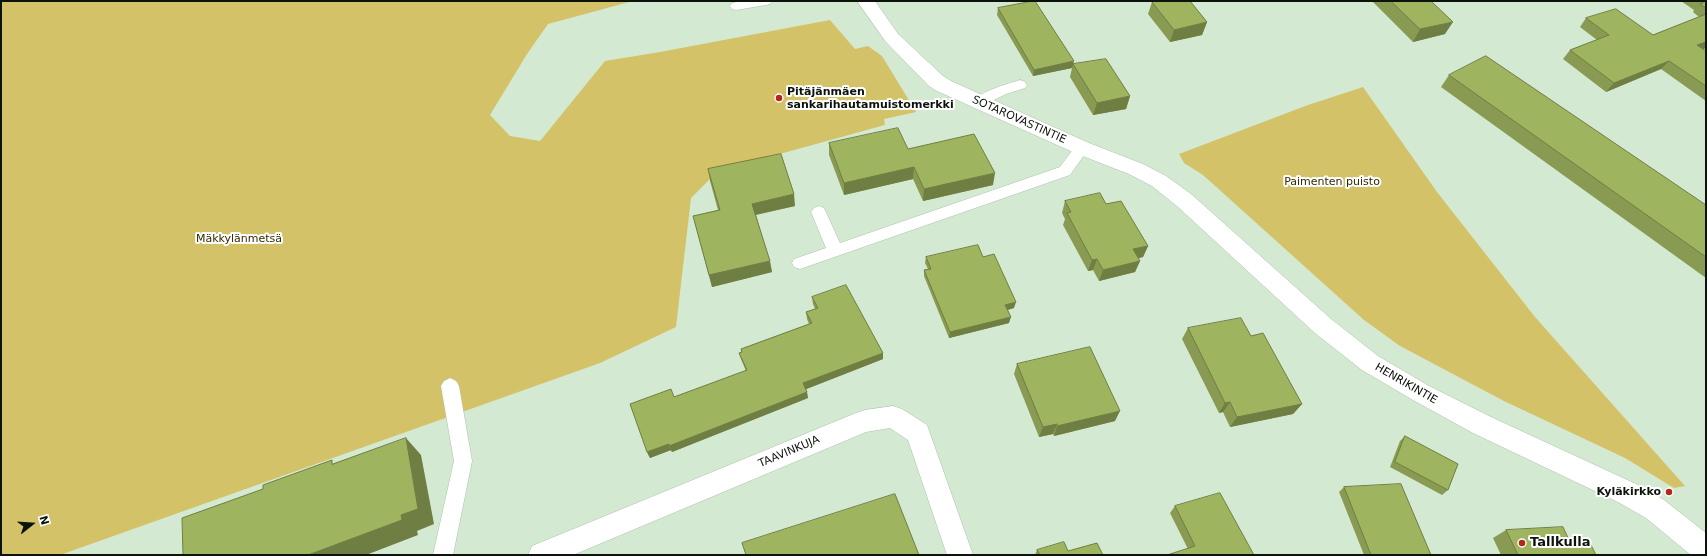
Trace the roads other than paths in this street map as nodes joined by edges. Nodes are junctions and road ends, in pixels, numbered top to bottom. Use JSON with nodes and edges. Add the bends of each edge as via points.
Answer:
{"nodes":[{"id":1,"x":766,"y":1,"type":"edge"},
{"id":2,"x":866,"y":1,"type":"edge"},
{"id":3,"x":736,"y":6,"type":"dead end"},
{"id":4,"x":1020,"y":85,"type":"dead end"},
{"id":5,"x":980,"y":102,"type":"junction"},
{"id":6,"x":1082,"y":148,"type":"junction"},
{"id":7,"x":1136,"y":169,"type":"joint"},
{"id":8,"x":819,"y":212,"type":"dead end"},
{"id":9,"x":835,"y":251,"type":"junction"},
{"id":10,"x":800,"y":263,"type":"dead end"},
{"id":11,"x":450,"y":386,"type":"dead end"},
{"id":12,"x":1706,"y":552,"type":"edge"},
{"id":13,"x":443,"y":555,"type":"edge"},
{"id":14,"x":541,"y":555,"type":"edge"},
{"id":15,"x":960,"y":555,"type":"edge"}],
"edges":[{"from":1,"to":3,"type":"lane"},
{"from":2,"to":5,"type":"street","name":"SOTAROVASTINTIE","via":[[892,38],[936,81],[952,91]]},
{"from":4,"to":5,"type":"lane"},
{"from":5,"to":6,"type":"street","name":"SOTAROVASTINTIE"},
{"from":6,"to":7,"type":"street","name":"SOTAROVASTINTIE"},
{"from":6,"to":9,"type":"lane","via":[[1065,171]]},
{"from":7,"to":12,"type":"street","name":"HENRIKINTIE","via":[[1159,181],[1184,200],[1323,326],[1370,363],[1482,425],[1627,493],[1655,509]]},
{"from":8,"to":9,"type":"lane"},
{"from":9,"to":10,"type":"lane"},
{"from":11,"to":13,"type":"lane","via":[[456,408],[463,461]]},
{"from":14,"to":15,"type":"street","name":"TAAVINKUJA","via":[[865,420],[893,417],[918,433]]}]}
